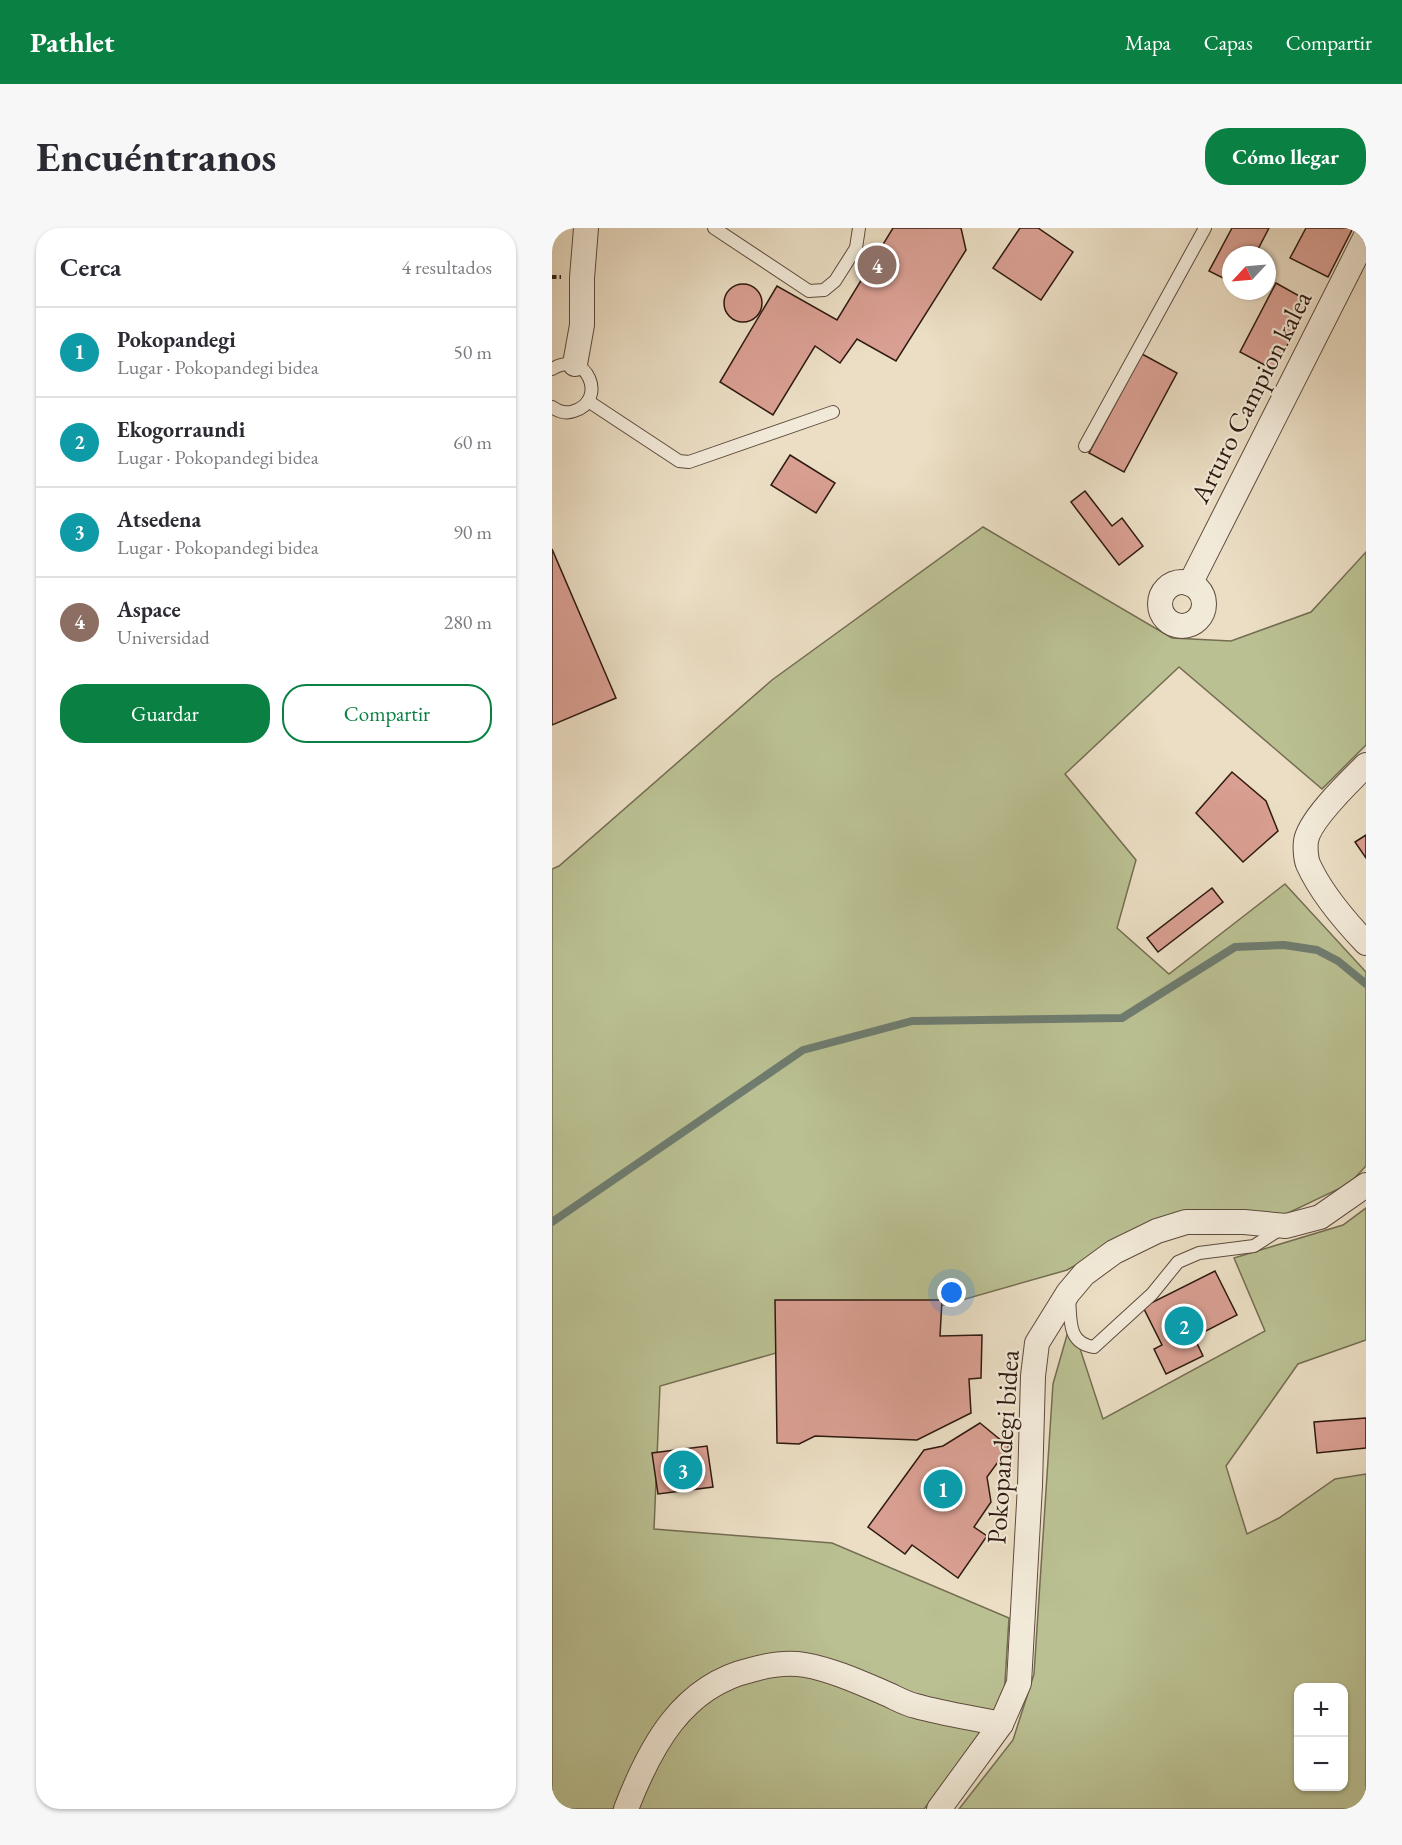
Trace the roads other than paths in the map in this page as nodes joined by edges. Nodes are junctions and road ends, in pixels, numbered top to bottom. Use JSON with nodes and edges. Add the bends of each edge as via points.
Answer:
{"nodes":[{"id":1,"x":586,"y":228,"type":"edge"},
{"id":2,"x":714,"y":228,"type":"edge"},
{"id":3,"x":859,"y":228,"type":"edge"},
{"id":4,"x":1205,"y":228,"type":"edge"},
{"id":5,"x":1366,"y":236,"type":"edge"},
{"id":6,"x":563,"y":367,"type":"edge"},
{"id":7,"x":588,"y":401,"type":"junction"},
{"id":8,"x":552,"y":407,"type":"edge"},
{"id":9,"x":833,"y":412,"type":"dead end"},
{"id":10,"x":1085,"y":446,"type":"dead end"},
{"id":11,"x":1190,"y":584,"type":"dead end"},
{"id":12,"x":1366,"y":765,"type":"edge"},
{"id":13,"x":1366,"y":943,"type":"edge"},
{"id":14,"x":1366,"y":1185,"type":"edge"},
{"id":15,"x":1286,"y":1226,"type":"junction"},
{"id":16,"x":1068,"y":1293,"type":"junction"},
{"id":17,"x":1001,"y":1724,"type":"junction"},
{"id":18,"x":626,"y":1809,"type":"edge"},
{"id":19,"x":939,"y":1809,"type":"edge"}],
"edges":[{"from":1,"to":6,"type":"street","via":[[582,325]]},
{"from":2,"to":3,"type":"lane","via":[[808,291],[824,290],[835,281],[856,248]]},
{"from":4,"to":10,"type":"lane"},
{"from":5,"to":11,"type":"street","name":"Arturo Campion kalea"},
{"from":6,"to":7,"type":"lane","via":[[587,373],[591,394]]},
{"from":7,"to":8,"type":"lane","via":[[577,411],[563,412]]},
{"from":7,"to":9,"type":"lane","via":[[679,461],[689,462]]},
{"from":12,"to":13,"type":"street","via":[[1324,811],[1306,842],[1307,862]]},
{"from":14,"to":15,"type":"street","name":"Pokopandegi bidea","via":[[1320,1217]]},
{"from":15,"to":16,"type":"street","name":"Pokopandegi bidea","via":[[1186,1222],[1114,1252],[1084,1274]]},
{"from":15,"to":16,"type":"lane","via":[[1254,1246],[1198,1253],[1178,1262],[1152,1294],[1094,1347],[1083,1345],[1072,1334]]},
{"from":16,"to":17,"type":"street","name":"Pokopandegi bidea","via":[[1037,1343],[1019,1683]]},
{"from":17,"to":18,"type":"street","via":[[915,1706],[854,1680],[804,1665],[771,1665],[736,1673],[704,1689],[680,1710],[655,1746]]},
{"from":17,"to":19,"type":"street","name":"Pokopandegi bidea"}]}
